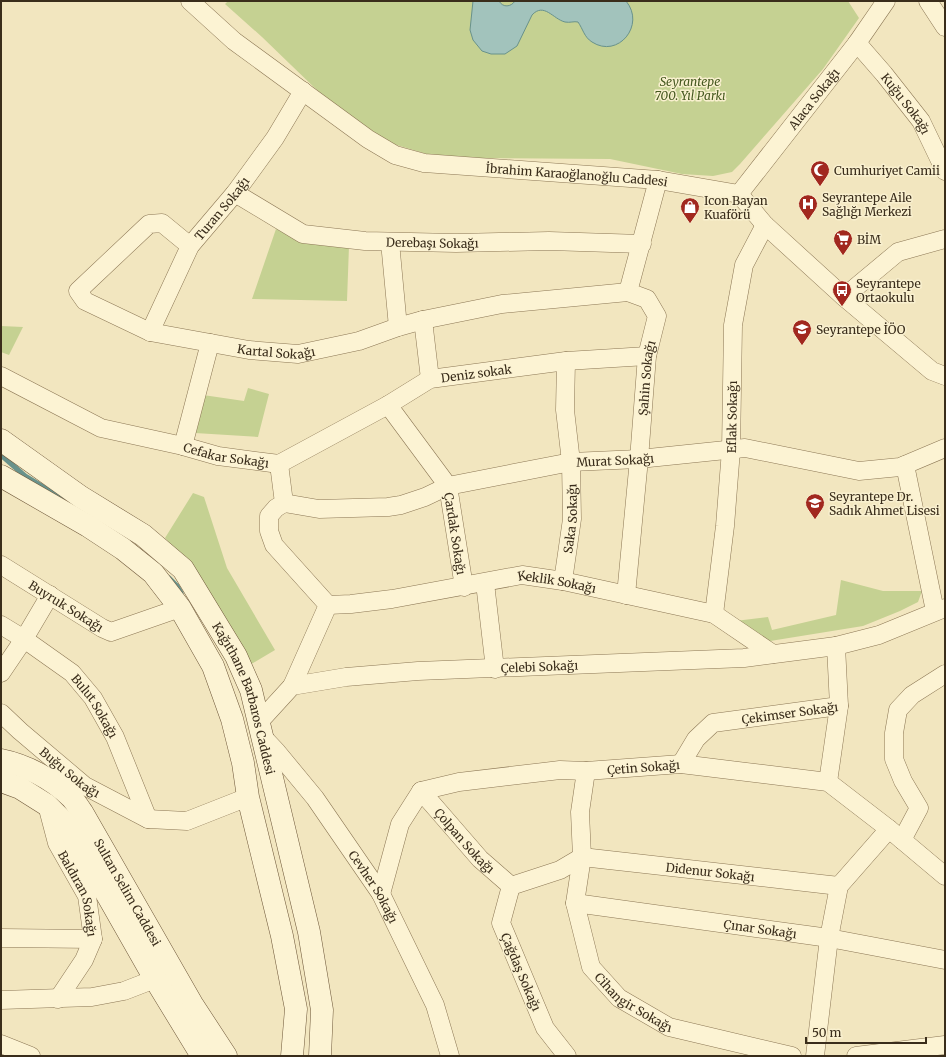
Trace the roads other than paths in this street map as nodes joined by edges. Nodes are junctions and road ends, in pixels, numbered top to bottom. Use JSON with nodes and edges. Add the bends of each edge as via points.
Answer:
{"nodes":[{"id":1,"x":190,"y":1,"type":"edge"},
{"id":2,"x":886,"y":1,"type":"edge"},
{"id":3,"x":928,"y":1,"type":"edge"},
{"id":4,"x":945,"y":27,"type":"edge"},
{"id":5,"x":857,"y":43,"type":"junction"},
{"id":6,"x":303,"y":91,"type":"junction"},
{"id":7,"x":945,"y":171,"type":"edge"},
{"id":8,"x":658,"y":180,"type":"junction"},
{"id":9,"x":235,"y":193,"type":"junction"},
{"id":10,"x":739,"y":194,"type":"junction"},
{"id":11,"x":765,"y":225,"type":"junction"},
{"id":12,"x":945,"y":238,"type":"edge"},
{"id":13,"x":390,"y":242,"type":"junction"},
{"id":14,"x":642,"y":244,"type":"junction"},
{"id":15,"x":190,"y":246,"type":"junction"},
{"id":16,"x":628,"y":292,"type":"junction"},
{"id":17,"x":844,"y":297,"type":"junction"},
{"id":18,"x":423,"y":320,"type":"junction"},
{"id":19,"x":398,"y":327,"type":"junction"},
{"id":20,"x":150,"y":332,"type":"junction"},
{"id":21,"x":210,"y":343,"type":"junction"},
{"id":22,"x":647,"y":356,"type":"junction"},
{"id":23,"x":566,"y":361,"type":"junction"},
{"id":24,"x":1,"y":376,"type":"edge"},
{"id":25,"x":945,"y":376,"type":"edge"},
{"id":26,"x":430,"y":379,"type":"junction"},
{"id":27,"x":388,"y":405,"type":"junction"},
{"id":28,"x":1,"y":440,"type":"edge"},
{"id":29,"x":183,"y":446,"type":"junction"},
{"id":30,"x":945,"y":448,"type":"edge"},
{"id":31,"x":731,"y":450,"type":"junction"},
{"id":32,"x":639,"y":459,"type":"junction"},
{"id":33,"x":571,"y":462,"type":"junction"},
{"id":34,"x":279,"y":464,"type":"junction"},
{"id":35,"x":905,"y":465,"type":"junction"},
{"id":36,"x":1,"y":476,"type":"edge"},
{"id":37,"x":448,"y":486,"type":"junction"},
{"id":38,"x":284,"y":503,"type":"junction"},
{"id":39,"x":1,"y":565,"type":"edge"},
{"id":40,"x":562,"y":581,"type":"junction"},
{"id":41,"x":485,"y":583,"type":"junction"},
{"id":42,"x":464,"y":587,"type":"junction"},
{"id":43,"x":50,"y":595,"type":"junction"},
{"id":44,"x":626,"y":596,"type":"junction"},
{"id":45,"x":328,"y":605,"type":"junction"},
{"id":46,"x":180,"y":608,"type":"junction"},
{"id":47,"x":940,"y":610,"type":"edge"},
{"id":48,"x":714,"y":614,"type":"junction"},
{"id":49,"x":1,"y":625,"type":"edge"},
{"id":50,"x":24,"y":639,"type":"junction"},
{"id":51,"x":836,"y":646,"type":"junction"},
{"id":52,"x":773,"y":654,"type":"junction"},
{"id":53,"x":495,"y":669,"type":"junction"},
{"id":54,"x":1,"y":673,"type":"edge"},
{"id":55,"x":945,"y":674,"type":"edge"},
{"id":56,"x":292,"y":686,"type":"junction"},
{"id":57,"x":839,"y":706,"type":"junction"},
{"id":58,"x":1,"y":713,"type":"edge"},
{"id":59,"x":261,"y":729,"type":"junction"},
{"id":60,"x":1,"y":760,"type":"edge"},
{"id":61,"x":681,"y":764,"type":"junction"},
{"id":62,"x":586,"y":771,"type":"junction"},
{"id":63,"x":272,"y":775,"type":"junction"},
{"id":64,"x":1,"y":781,"type":"edge"},
{"id":65,"x":828,"y":782,"type":"junction"},
{"id":66,"x":421,"y":791,"type":"junction"},
{"id":67,"x":248,"y":797,"type":"junction"},
{"id":68,"x":47,"y":805,"type":"junction"},
{"id":69,"x":148,"y":819,"type":"junction"},
{"id":70,"x":896,"y":834,"type":"junction"},
{"id":71,"x":582,"y":856,"type":"junction"},
{"id":72,"x":945,"y":876,"type":"edge"},
{"id":73,"x":512,"y":886,"type":"junction"},
{"id":74,"x":839,"y":886,"type":"junction"},
{"id":75,"x":382,"y":894,"type":"junction"},
{"id":76,"x":575,"y":903,"type":"junction"},
{"id":77,"x":309,"y":932,"type":"junction"},
{"id":78,"x":282,"y":936,"type":"junction"},
{"id":79,"x":1,"y":938,"type":"edge"},
{"id":80,"x":829,"y":938,"type":"junction"},
{"id":81,"x":93,"y":939,"type":"junction"},
{"id":82,"x":945,"y":960,"type":"edge"},
{"id":83,"x":155,"y":979,"type":"junction"},
{"id":84,"x":58,"y":999,"type":"junction"},
{"id":85,"x":1,"y":1000,"type":"edge"},
{"id":86,"x":1,"y":1044,"type":"edge"},
{"id":87,"x":945,"y":1045,"type":"edge"},
{"id":88,"x":31,"y":1056,"type":"edge"},
{"id":89,"x":201,"y":1056,"type":"edge"},
{"id":90,"x":226,"y":1056,"type":"edge"},
{"id":91,"x":292,"y":1056,"type":"edge"},
{"id":92,"x":320,"y":1056,"type":"edge"},
{"id":93,"x":450,"y":1056,"type":"edge"},
{"id":94,"x":567,"y":1056,"type":"edge"},
{"id":95,"x":792,"y":1056,"type":"edge"},
{"id":96,"x":815,"y":1056,"type":"edge"},
{"id":97,"x":856,"y":1056,"type":"edge"}],
"edges":[{"from":1,"to":6,"type":"street","name":"İbrahim Karaoğlanoğlu Caddesi","via":[[234,41]]},
{"from":2,"to":5,"type":"street","name":"Alaca Sokağı"},
{"from":3,"to":4,"type":"street"},
{"from":5,"to":7,"type":"street","name":"Kuğu Sokağı","via":[[921,121]]},
{"from":5,"to":10,"type":"street","name":"Alaca Sokağı"},
{"from":6,"to":8,"type":"street","name":"İbrahim Karaoğlanoğlu Caddesi","via":[[368,139],[395,155],[424,163]]},
{"from":6,"to":9,"type":"street","name":"Turan Sokağı","via":[[275,138]]},
{"from":8,"to":10,"type":"street","name":"İbrahim Karaoğlanoğlu Caddesi"},
{"from":8,"to":14,"type":"street"},
{"from":9,"to":13,"type":"street","name":"Derebaşı Sokağı","via":[[303,234]]},
{"from":9,"to":15,"type":"street","name":"Turan Sokağı"},
{"from":10,"to":11,"type":"street"},
{"from":11,"to":17,"type":"street"},
{"from":11,"to":31,"type":"street","name":"Eflak Sokağı","via":[[744,266],[733,325]]},
{"from":12,"to":17,"type":"street","via":[[898,252]]},
{"from":13,"to":14,"type":"street","name":"Derebaşı Sokağı","via":[[456,244],[548,241]]},
{"from":13,"to":19,"type":"street"},
{"from":14,"to":16,"type":"street"},
{"from":15,"to":20,"type":"street","name":"Turan Sokağı"},
{"from":15,"to":20,"type":"street","name":"Kartal Sokağı","via":[[162,223],[149,224],[78,291],[85,302]]},
{"from":16,"to":18,"type":"street","name":"Kartal Sokağı","via":[[502,304]]},
{"from":16,"to":22,"type":"street","name":"Şahin Sokağı","via":[[647,299],[657,316]]},
{"from":17,"to":25,"type":"street","via":[[932,371]]},
{"from":18,"to":19,"type":"street","name":"Kartal Sokağı"},
{"from":18,"to":26,"type":"street"},
{"from":19,"to":21,"type":"street","name":"Kartal Sokağı","via":[[359,341],[298,354],[249,350]]},
{"from":20,"to":21,"type":"street","name":"Kartal Sokağı"},
{"from":21,"to":29,"type":"street"},
{"from":22,"to":23,"type":"street","name":"Deniz sokak"},
{"from":22,"to":32,"type":"street","name":"Şahin Sokağı"},
{"from":23,"to":26,"type":"street","name":"Deniz sokak"},
{"from":23,"to":33,"type":"street","name":"Saka Sokağı","via":[[565,410]]},
{"from":24,"to":29,"type":"street","name":"Cefakar Sokağı","via":[[101,428]]},
{"from":26,"to":27,"type":"street","name":"Deniz sokak"},
{"from":27,"to":34,"type":"street","name":"Deniz sokak"},
{"from":27,"to":37,"type":"street","name":"Çardak Sokağı"},
{"from":28,"to":59,"type":"main road","name":"Kağıthane Barbaros Caddesi","via":[[81,497],[144,535],[183,569],[236,656],[251,690]]},
{"from":29,"to":34,"type":"street","name":"Cefakar Sokağı","via":[[218,456]]},
{"from":30,"to":35,"type":"street","name":"Murat Sokağı"},
{"from":31,"to":32,"type":"street","name":"Murat Sokağı"},
{"from":31,"to":35,"type":"street","name":"Murat Sokağı","via":[[745,448],[859,470]]},
{"from":31,"to":48,"type":"street","name":"Eflak Sokağı"},
{"from":32,"to":33,"type":"street","name":"Murat Sokağı"},
{"from":32,"to":44,"type":"street","name":"Şahin Sokağı"},
{"from":33,"to":37,"type":"street","name":"Murat Sokağı"},
{"from":33,"to":40,"type":"street","name":"Saka Sokağı","via":[[572,519]]},
{"from":34,"to":38,"type":"street","name":"Cefakar Sokağı"},
{"from":35,"to":47,"type":"street"},
{"from":36,"to":46,"type":"main road","name":"Kağıthane Barbaros Caddesi","via":[[123,549],[153,573]]},
{"from":37,"to":38,"type":"street","name":"Murat Sokağı","via":[[425,497],[388,507],[319,509]]},
{"from":37,"to":42,"type":"street","name":"Çardak Sokağı"},
{"from":38,"to":45,"type":"street","via":[[269,516],[269,531],[274,545]]},
{"from":39,"to":43,"type":"street","name":"Buyruk Sokağı"},
{"from":40,"to":41,"type":"street","name":"Keklik Sokağı","via":[[522,575]]},
{"from":40,"to":44,"type":"street","name":"Keklik Sokağı"},
{"from":41,"to":42,"type":"street","name":"Keklik Sokağı"},
{"from":41,"to":53,"type":"street"},
{"from":42,"to":45,"type":"street","name":"Keklik Sokağı","via":[[392,599]]},
{"from":43,"to":46,"type":"street","name":"Buyruk Sokağı","via":[[111,632]]},
{"from":43,"to":50,"type":"street"},
{"from":44,"to":48,"type":"street","name":"Keklik Sokağı"},
{"from":45,"to":56,"type":"street"},
{"from":46,"to":67,"type":"main road","name":"Kağıthane Barbaros Caddesi","via":[[213,666],[232,719]]},
{"from":47,"to":51,"type":"street","via":[[879,635]]},
{"from":48,"to":52,"type":"street","name":"Keklik Sokağı"},
{"from":49,"to":50,"type":"street","name":"Bulut Sokağı"},
{"from":50,"to":54,"type":"street"},
{"from":50,"to":69,"type":"street","name":"Bulut Sokağı","via":[[72,673],[93,698],[115,737]]},
{"from":51,"to":52,"type":"street","name":"Çelebi Sokağı"},
{"from":51,"to":57,"type":"street","name":"Çekimser Sokağı"},
{"from":52,"to":53,"type":"street","name":"Çelebi Sokağı","via":[[744,658]]},
{"from":53,"to":56,"type":"street","name":"Çelebi Sokağı","via":[[346,677]]},
{"from":55,"to":70,"type":"street","via":[[912,695],[898,710],[894,733],[894,759],[919,808]]},
{"from":56,"to":59,"type":"street"},
{"from":57,"to":61,"type":"street","name":"Çekimser Sokağı","via":[[713,723],[696,739]]},
{"from":57,"to":65,"type":"street"},
{"from":58,"to":69,"type":"street","name":"Buğu Sokağı","via":[[85,786]]},
{"from":59,"to":63,"type":"main road","name":"Kağıthane Barbaros Caddesi"},
{"from":59,"to":75,"type":"street","name":"Cevher Sokağı","via":[[315,798]]},
{"from":60,"to":90,"type":"main road","name":"Sultan Selim Caddesi","via":[[37,773],[71,797],[192,1004]]},
{"from":61,"to":62,"type":"street","name":"Çetin Sokağı"},
{"from":61,"to":65,"type":"street","name":"Çetin Sokağı"},
{"from":62,"to":66,"type":"street","name":"Çetin Sokağı","via":[[560,770],[482,779]]},
{"from":62,"to":71,"type":"street","name":"Cihangir Sokağı","via":[[580,812]]},
{"from":63,"to":67,"type":"main road"},
{"from":63,"to":77,"type":"main road","name":"Kağıthane Barbaros Caddesi"},
{"from":64,"to":68,"type":"main road","name":"Sultan Selim Caddesi","via":[[20,788]]},
{"from":65,"to":70,"type":"street"},
{"from":66,"to":73,"type":"street","name":"Çolpan Sokağı","via":[[480,859]]},
{"from":66,"to":75,"type":"street","via":[[400,824]]},
{"from":67,"to":69,"type":"street","via":[[187,821]]},
{"from":67,"to":78,"type":"main road","name":"Kağıthane Barbaros Caddesi"},
{"from":68,"to":81,"type":"street","name":"Baldıran Sokağı","via":[[57,843],[87,896]]},
{"from":68,"to":83,"type":"main road","name":"Sultan Selim Caddesi","via":[[68,826]]},
{"from":70,"to":72,"type":"street"},
{"from":70,"to":74,"type":"street"},
{"from":71,"to":73,"type":"street","via":[[560,870]]},
{"from":71,"to":74,"type":"street","name":"Didenur Sokağı"},
{"from":71,"to":76,"type":"street","name":"Cihangir Sokağı"},
{"from":73,"to":94,"type":"street","name":"Çağdaş Sokağı","via":[[501,923],[545,1028]]},
{"from":74,"to":80,"type":"street"},
{"from":75,"to":93,"type":"street","name":"Cevher Sokağı","via":[[435,1005]]},
{"from":76,"to":80,"type":"street","name":"Çınar Sokağı"},
{"from":76,"to":95,"type":"street","name":"Cihangir Sokağı","via":[[591,966],[619,998],[669,1027]]},
{"from":77,"to":78,"type":"main road"},
{"from":77,"to":92,"type":"main road","name":"Kağıthane Barbaros Caddesi","via":[[322,1010]]},
{"from":78,"to":91,"type":"main road","name":"Kağıthane Barbaros Caddesi","via":[[296,1009]]},
{"from":79,"to":81,"type":"street"},
{"from":80,"to":82,"type":"street","name":"Çınar Sokağı"},
{"from":80,"to":96,"type":"street"},
{"from":81,"to":84,"type":"street","name":"Baldıran Sokağı","via":[[84,960]]},
{"from":83,"to":84,"type":"street","via":[[108,995]]},
{"from":83,"to":89,"type":"main road","name":"Sultan Selim Caddesi"},
{"from":84,"to":85,"type":"street"},
{"from":86,"to":88,"type":"street"},
{"from":87,"to":97,"type":"street"}]}
